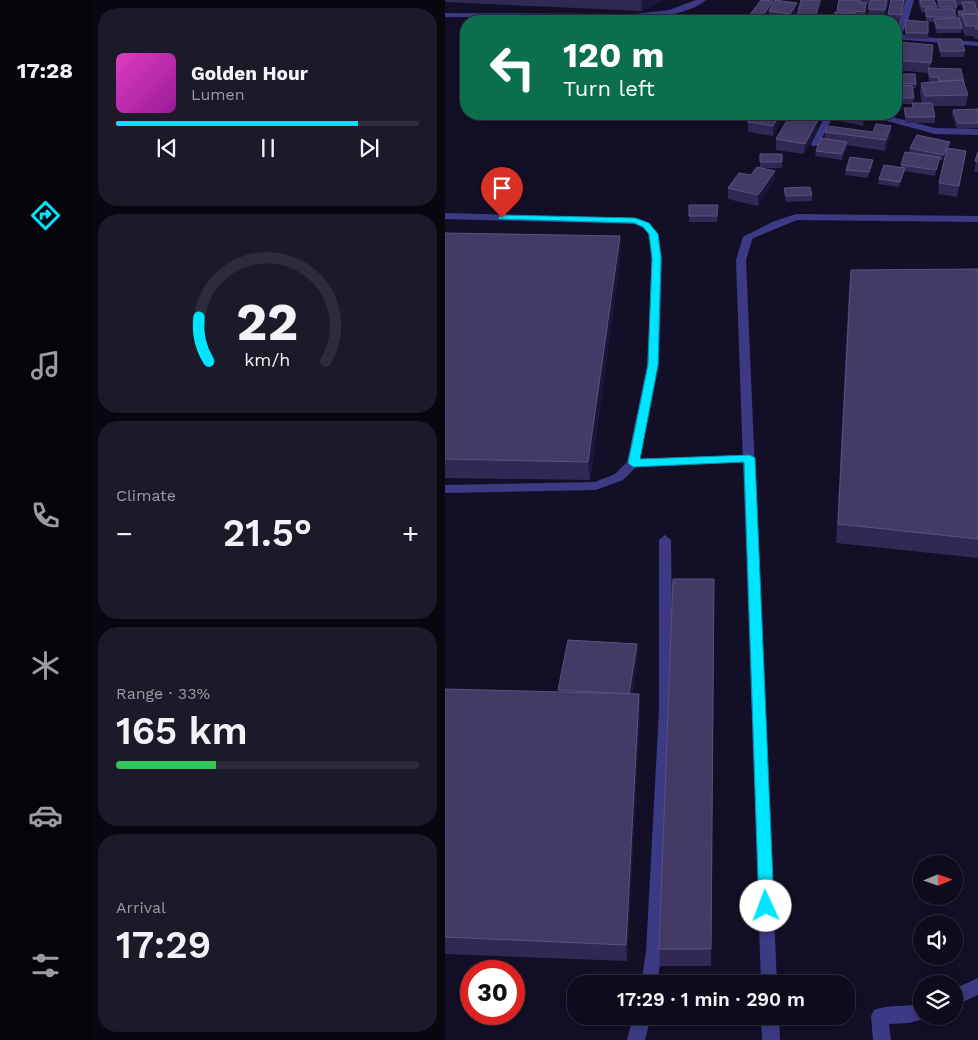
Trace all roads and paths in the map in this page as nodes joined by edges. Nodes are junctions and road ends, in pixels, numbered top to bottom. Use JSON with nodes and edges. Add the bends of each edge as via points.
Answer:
{"nodes":[{"id":1,"x":702,"y":0,"type":"edge"},
{"id":2,"x":910,"y":0,"type":"edge"},
{"id":3,"x":445,"y":15,"type":"edge"},
{"id":4,"x":460,"y":15,"type":"edge"},
{"id":5,"x":643,"y":15,"type":"edge"},
{"id":6,"x":902,"y":26,"type":"edge"},
{"id":7,"x":902,"y":37,"type":"edge"},
{"id":8,"x":978,"y":44,"type":"edge"},
{"id":9,"x":827,"y":120,"type":"edge"},
{"id":10,"x":894,"y":120,"type":"edge"},
{"id":11,"x":978,"y":132,"type":"edge"},
{"id":12,"x":815,"y":144,"type":"dead end"},
{"id":13,"x":445,"y":216,"type":"edge"},
{"id":14,"x":978,"y":218,"type":"edge"},
{"id":15,"x":750,"y":458,"type":"junction"},
{"id":16,"x":633,"y":463,"type":"junction"},
{"id":17,"x":445,"y":489,"type":"edge"},
{"id":18,"x":665,"y":540,"type":"dead end"},
{"id":19,"x":650,"y":975,"type":"edge"},
{"id":20,"x":769,"y":975,"type":"edge"},
{"id":21,"x":978,"y":986,"type":"edge"},
{"id":22,"x":963,"y":994,"type":"edge"},
{"id":23,"x":913,"y":1014,"type":"edge"},
{"id":24,"x":640,"y":1025,"type":"edge"},
{"id":25,"x":771,"y":1025,"type":"edge"},
{"id":26,"x":637,"y":1040,"type":"edge"},
{"id":27,"x":771,"y":1040,"type":"edge"},
{"id":28,"x":882,"y":1040,"type":"edge"}],
"edges":[{"from":1,"to":5,"type":"street","via":[[690,7]]},
{"from":2,"to":6,"type":"street"},
{"from":3,"to":4,"type":"street"},
{"from":7,"to":8,"type":"street"},
{"from":9,"to":12,"type":"street"},
{"from":10,"to":11,"type":"street","via":[[935,131]]},
{"from":13,"to":16,"type":"street","via":[[635,221],[646,225],[653,234],[657,258],[653,365]]},
{"from":14,"to":15,"type":"street","via":[[795,217],[748,238],[741,260]]},
{"from":15,"to":16,"type":"street"},
{"from":15,"to":20,"type":"street"},
{"from":16,"to":17,"type":"street","via":[[619,477],[596,486]]},
{"from":18,"to":19,"type":"street","via":[[666,710]]},
{"from":21,"to":22,"type":"street"},
{"from":23,"to":28,"type":"street","via":[[880,1016]]},
{"from":24,"to":26,"type":"street"},
{"from":25,"to":27,"type":"street"}]}
